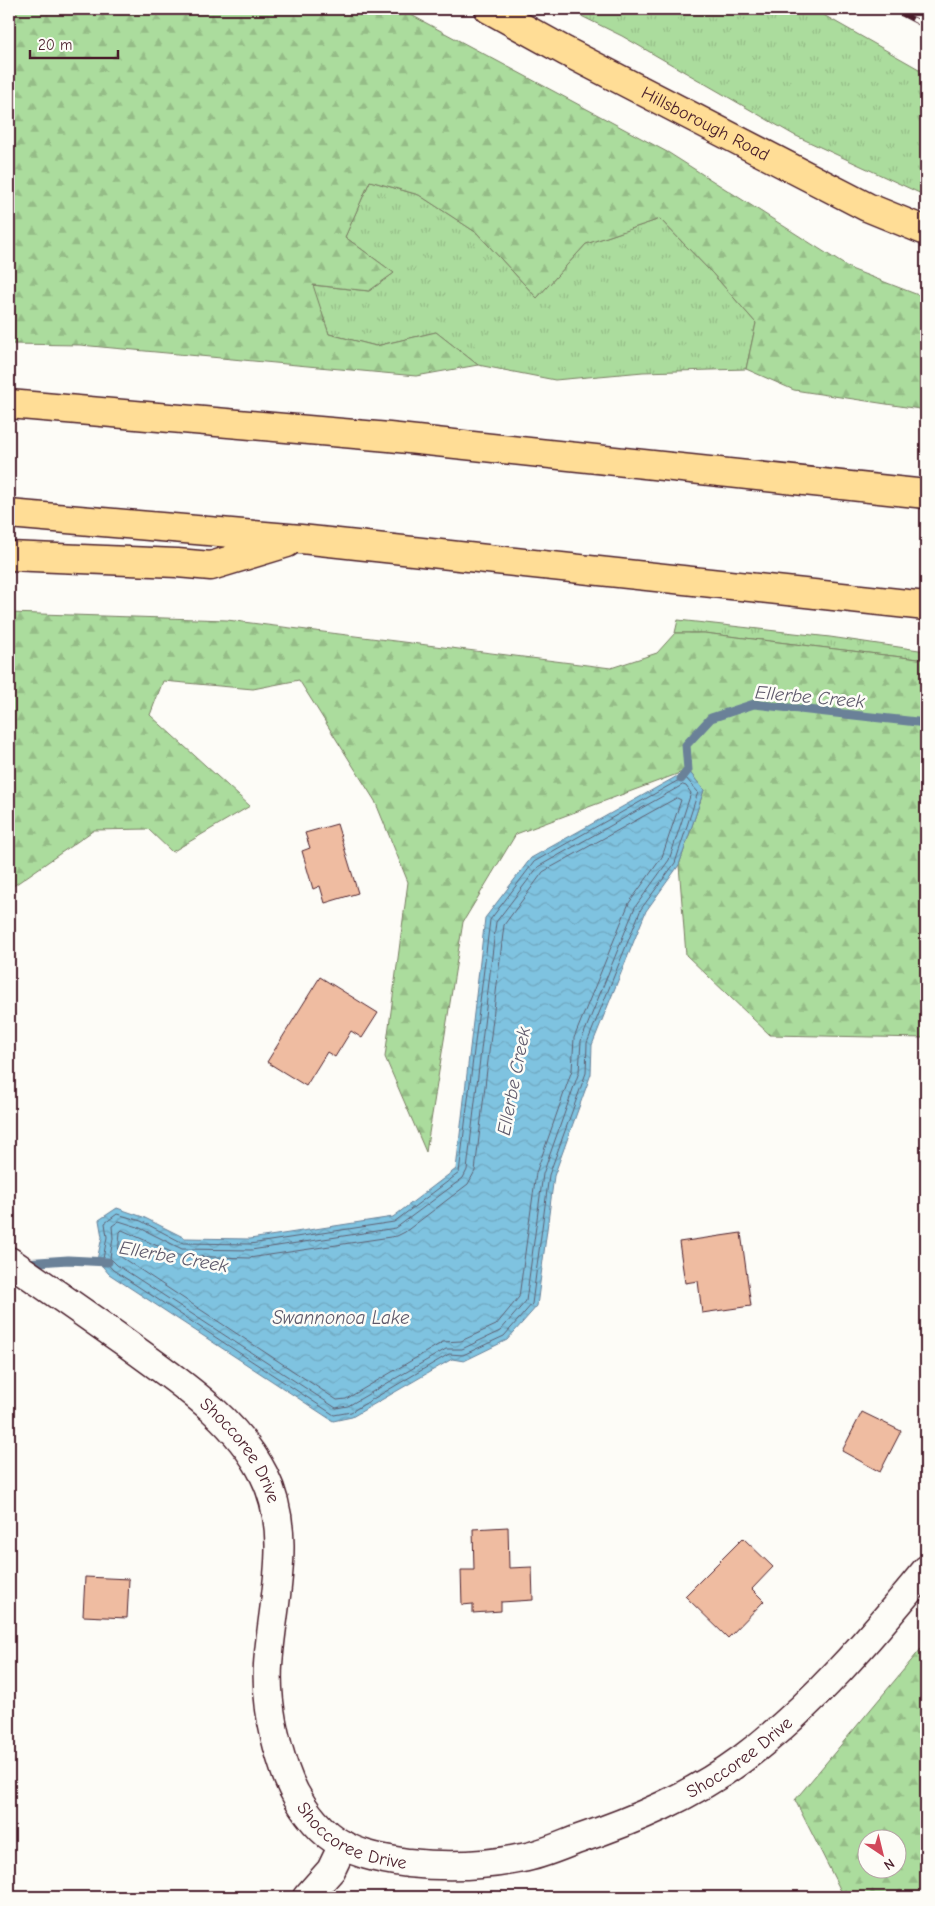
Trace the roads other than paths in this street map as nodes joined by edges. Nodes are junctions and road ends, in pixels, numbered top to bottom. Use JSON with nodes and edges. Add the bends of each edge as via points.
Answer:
{"nodes":[{"id":1,"x":489,"y":9,"type":"edge"},
{"id":2,"x":926,"y":231,"type":"edge"},
{"id":3,"x":9,"y":404,"type":"edge"},
{"id":4,"x":926,"y":494,"type":"edge"},
{"id":5,"x":9,"y":514,"type":"edge"},
{"id":6,"x":301,"y":540,"type":"junction"},
{"id":7,"x":9,"y":556,"type":"edge"},
{"id":8,"x":926,"y":606,"type":"edge"},
{"id":9,"x":9,"y":1261,"type":"edge"},
{"id":10,"x":926,"y":1570,"type":"edge"},
{"id":11,"x":343,"y":1845,"type":"junction"},
{"id":12,"x":307,"y":1897,"type":"edge"}],
"edges":[{"from":1,"to":2,"type":"main road","name":"Hillsborough Road","via":[[859,202]]},
{"from":3,"to":4,"type":"main road","via":[[389,437]]},
{"from":5,"to":6,"type":"main road"},
{"from":6,"to":7,"type":"main road","via":[[211,566]]},
{"from":6,"to":8,"type":"main road"},
{"from":9,"to":11,"type":"street","name":"Shoccoree Drive","via":[[196,1396],[231,1428],[251,1452],[276,1504],[280,1545],[268,1669],[272,1722],[285,1770],[297,1797],[327,1835]]},
{"from":10,"to":11,"type":"street","name":"Shoccoree Drive","via":[[844,1665],[777,1731],[701,1786],[652,1812],[526,1858],[484,1864],[442,1865],[376,1859]]},
{"from":11,"to":12,"type":"street","via":[[330,1870]]}]}
